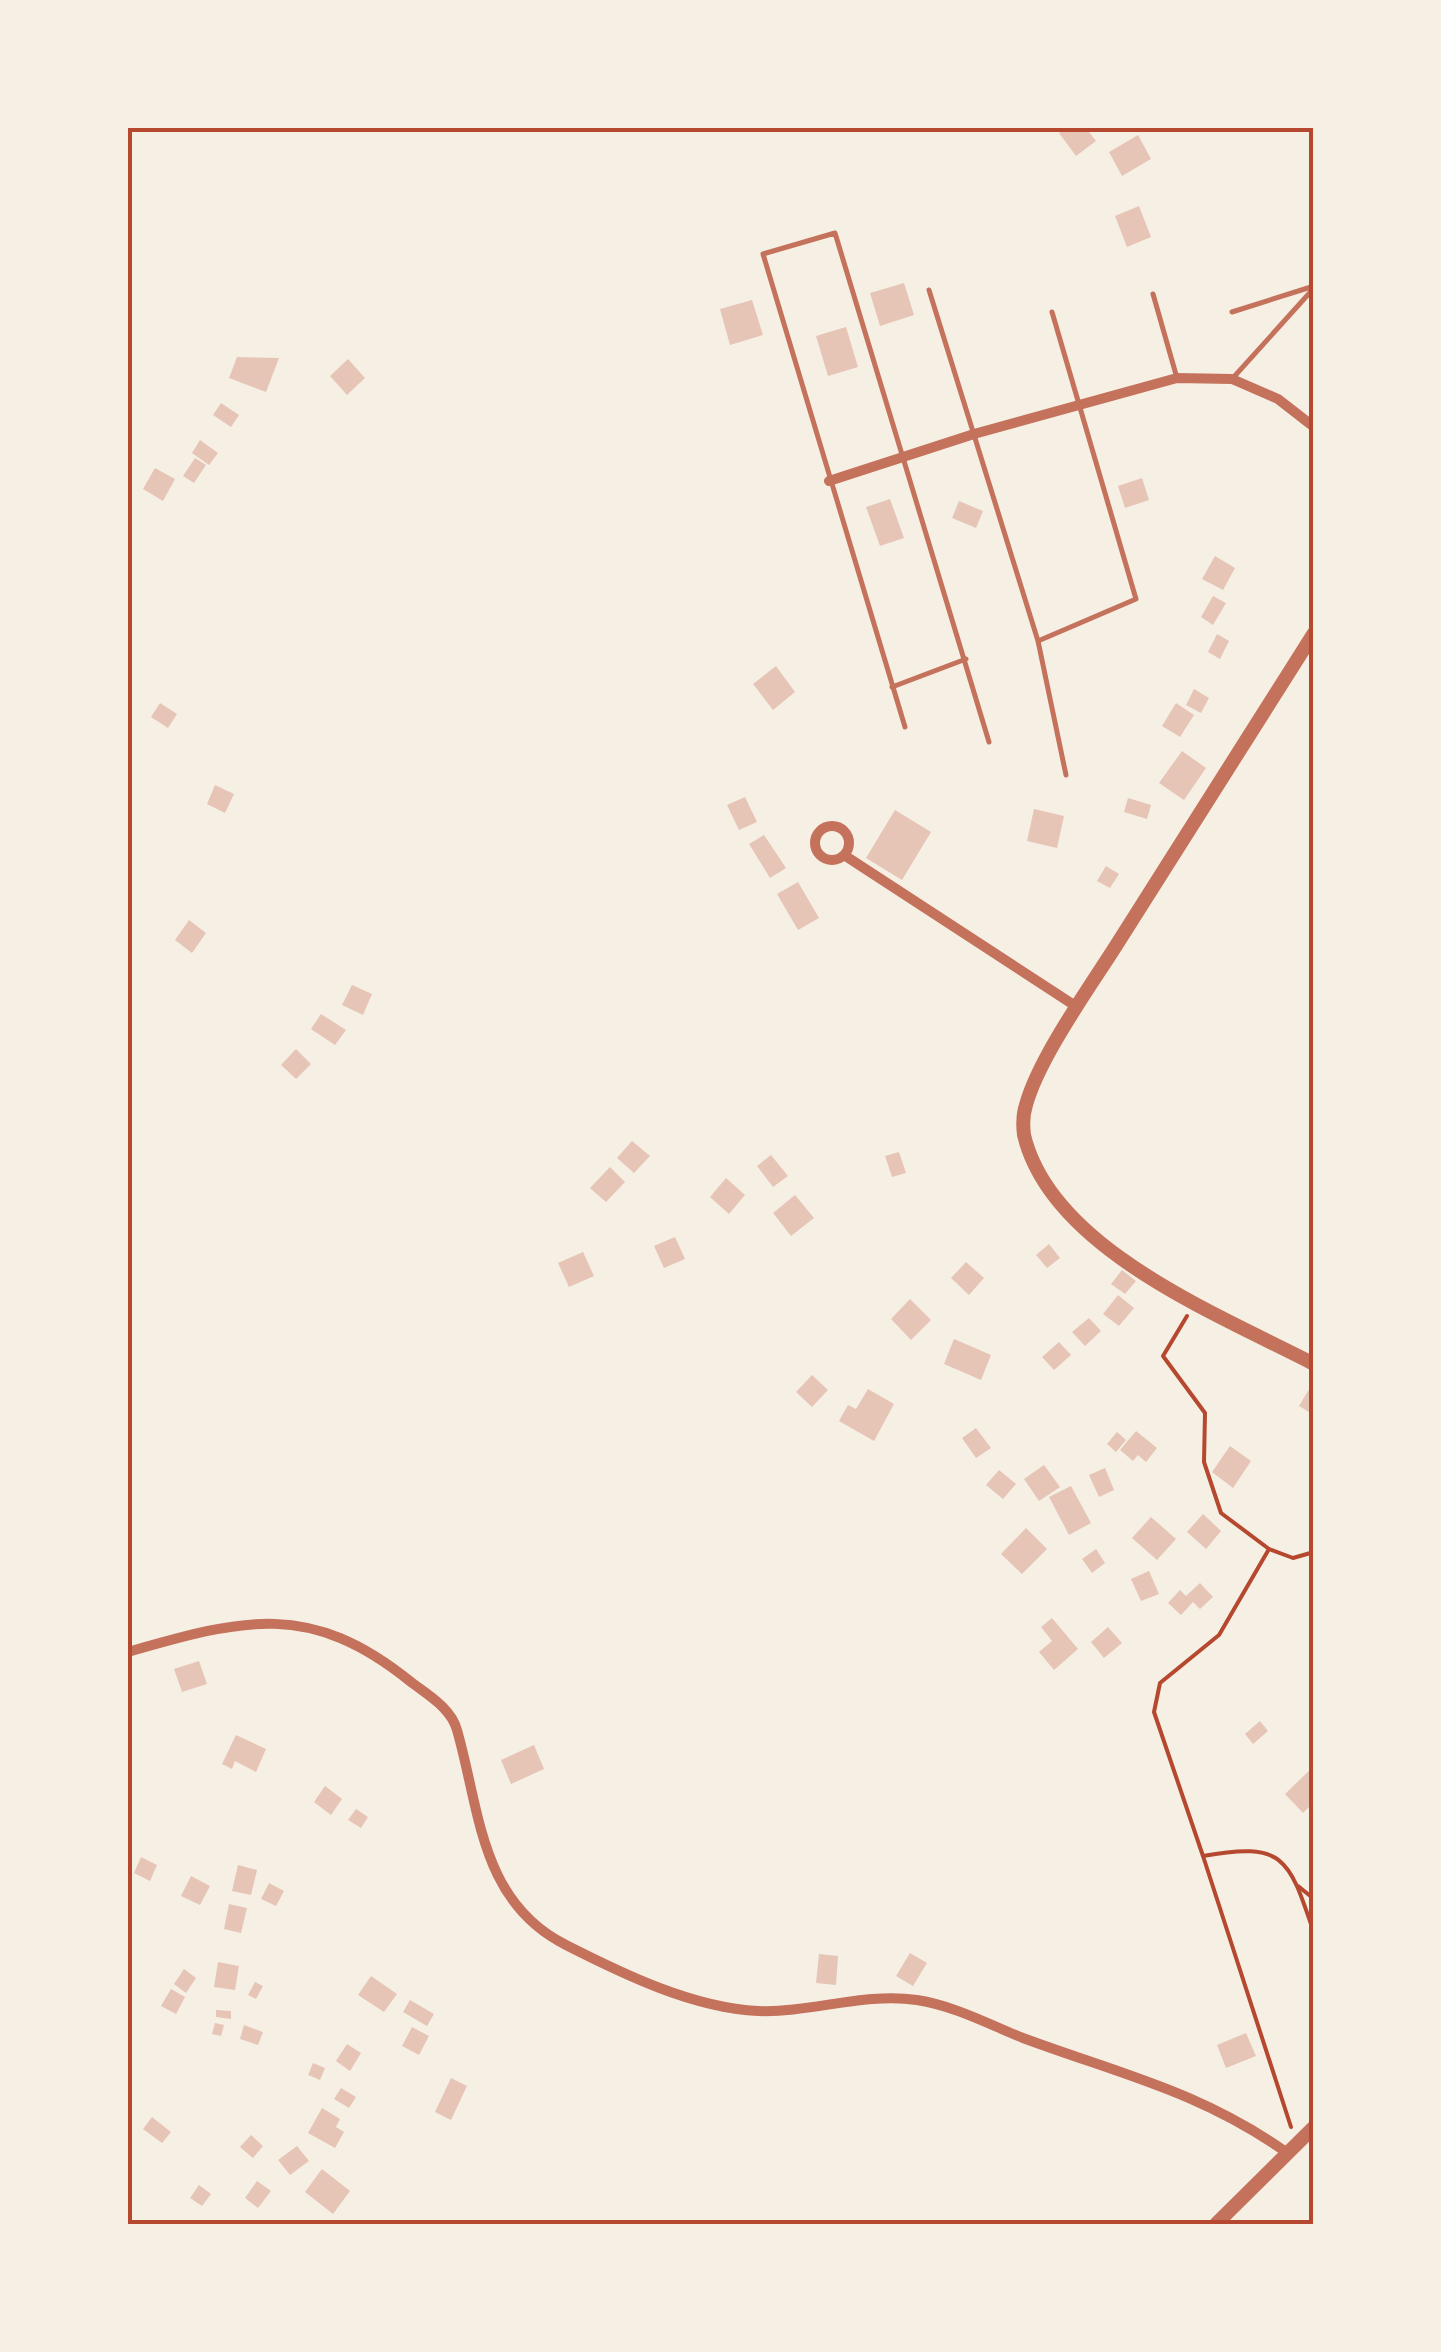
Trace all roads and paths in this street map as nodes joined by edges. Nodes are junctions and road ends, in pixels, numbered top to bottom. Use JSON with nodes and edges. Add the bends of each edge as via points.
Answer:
{"nodes":[{"id":1,"x":1314,"y":287,"type":"edge"},
{"id":2,"x":928,"y":290,"type":"dead end"},
{"id":3,"x":1153,"y":294,"type":"dead end"},
{"id":4,"x":1052,"y":312,"type":"dead end"},
{"id":5,"x":1232,"y":312,"type":"dead end"},
{"id":6,"x":1177,"y":378,"type":"junction"},
{"id":7,"x":1232,"y":379,"type":"junction"},
{"id":8,"x":1078,"y":406,"type":"junction"},
{"id":9,"x":1314,"y":426,"type":"edge"},
{"id":10,"x":974,"y":434,"type":"junction"},
{"id":11,"x":905,"y":458,"type":"junction"},
{"id":12,"x":829,"y":481,"type":"junction"},
{"id":13,"x":1314,"y":632,"type":"edge"},
{"id":14,"x":1038,"y":642,"type":"junction"},
{"id":15,"x":966,"y":660,"type":"junction"},
{"id":16,"x":892,"y":687,"type":"junction"},
{"id":17,"x":905,"y":727,"type":"dead end"},
{"id":18,"x":989,"y":742,"type":"dead end"},
{"id":19,"x":1066,"y":775,"type":"dead end"},
{"id":20,"x":844,"y":855,"type":"dead end"},
{"id":21,"x":1078,"y":1007,"type":"junction"},
{"id":22,"x":1195,"y":1302,"type":"junction"},
{"id":23,"x":1314,"y":1364,"type":"edge"},
{"id":24,"x":1269,"y":1550,"type":"junction"},
{"id":25,"x":1314,"y":1552,"type":"edge"},
{"id":26,"x":128,"y":1652,"type":"edge"},
{"id":27,"x":1203,"y":1856,"type":"junction"},
{"id":28,"x":1298,"y":1886,"type":"junction"},
{"id":29,"x":1314,"y":1899,"type":"edge"},
{"id":30,"x":1314,"y":1933,"type":"edge"},
{"id":31,"x":1314,"y":2127,"type":"edge"},
{"id":32,"x":1291,"y":2146,"type":"junction"},
{"id":33,"x":1216,"y":2224,"type":"edge"}],
"edges":[{"from":1,"to":5,"type":"lane"},
{"from":1,"to":7,"type":"lane"},
{"from":2,"to":10,"type":"lane"},
{"from":3,"to":6,"type":"lane"},
{"from":4,"to":8,"type":"lane"},
{"from":6,"to":7,"type":"street"},
{"from":6,"to":8,"type":"street"},
{"from":7,"to":9,"type":"street","via":[[1278,399]]},
{"from":8,"to":10,"type":"street"},
{"from":8,"to":14,"type":"lane","via":[[1136,599]]},
{"from":10,"to":11,"type":"street"},
{"from":10,"to":14,"type":"lane"},
{"from":11,"to":12,"type":"street"},
{"from":11,"to":12,"type":"lane","via":[[835,234],[763,254]]},
{"from":11,"to":15,"type":"lane"},
{"from":12,"to":16,"type":"lane"},
{"from":13,"to":21,"type":"street"},
{"from":14,"to":19,"type":"lane"},
{"from":15,"to":16,"type":"lane"},
{"from":15,"to":18,"type":"lane"},
{"from":16,"to":17,"type":"lane"},
{"from":20,"to":21,"type":"street"},
{"from":21,"to":22,"type":"street","via":[[1026,1105],[1023,1131],[1030,1153],[1088,1233],[1150,1279]]},
{"from":22,"to":23,"type":"street"},
{"from":22,"to":24,"type":"path","via":[[1163,1356],[1205,1413],[1204,1462],[1222,1513]]},
{"from":24,"to":25,"type":"path","via":[[1293,1558]]},
{"from":24,"to":27,"type":"path","via":[[1219,1635],[1160,1683],[1154,1712]]},
{"from":26,"to":32,"type":"street","via":[[262,1620],[346,1638],[444,1708],[456,1727],[486,1852],[524,1913],[564,1944],[676,1993],[758,2011],[887,1998],[950,2007],[1186,2095]]},
{"from":27,"to":28,"type":"path","via":[[1257,1848],[1277,1858]]},
{"from":27,"to":32,"type":"path"},
{"from":28,"to":29,"type":"path"},
{"from":28,"to":30,"type":"path"},
{"from":31,"to":32,"type":"street"},
{"from":32,"to":33,"type":"street"}]}
